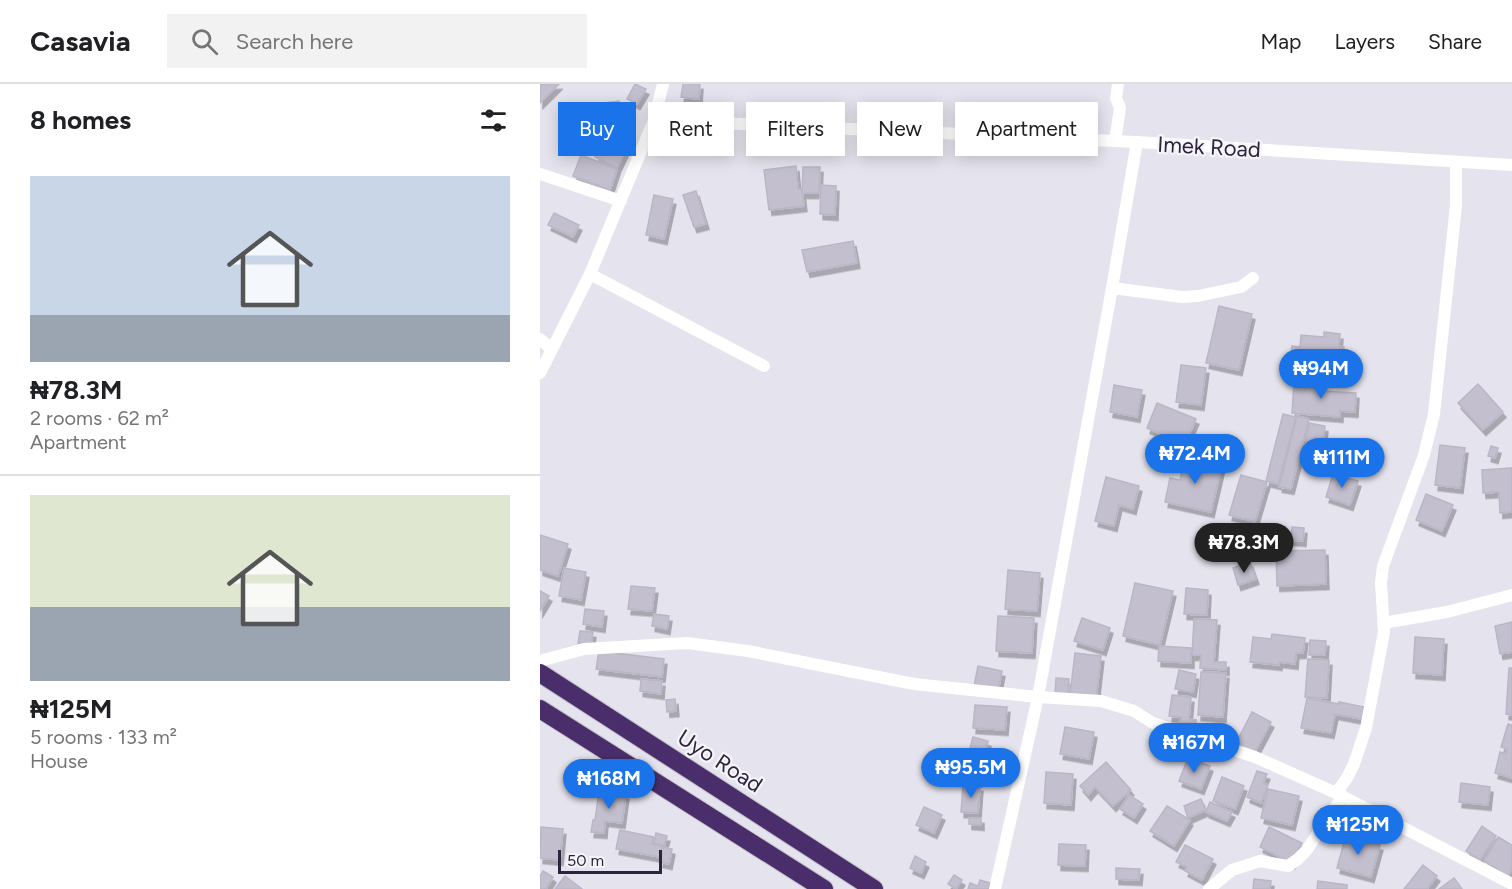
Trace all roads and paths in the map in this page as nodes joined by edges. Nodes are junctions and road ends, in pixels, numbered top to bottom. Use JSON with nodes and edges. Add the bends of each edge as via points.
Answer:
{"nodes":[{"id":1,"x":663,"y":84,"type":"edge"},
{"id":2,"x":1118,"y":84,"type":"edge"},
{"id":3,"x":658,"y":102,"type":"edge"},
{"id":4,"x":734,"y":124,"type":"edge"},
{"id":5,"x":648,"y":135,"type":"edge"},
{"id":6,"x":1115,"y":141,"type":"junction"},
{"id":7,"x":1137,"y":142,"type":"junction"},
{"id":8,"x":1456,"y":162,"type":"junction"},
{"id":9,"x":1512,"y":165,"type":"edge"},
{"id":10,"x":540,"y":174,"type":"edge"},
{"id":11,"x":621,"y":201,"type":"junction"},
{"id":12,"x":590,"y":274,"type":"junction"},
{"id":13,"x":1253,"y":278,"type":"dead end"},
{"id":14,"x":1112,"y":288,"type":"junction"},
{"id":15,"x":540,"y":339,"type":"edge"},
{"id":16,"x":551,"y":349,"type":"junction"},
{"id":17,"x":541,"y":366,"type":"edge"},
{"id":18,"x":764,"y":366,"type":"dead end"},
{"id":19,"x":1512,"y":595,"type":"edge"},
{"id":20,"x":1383,"y":623,"type":"junction"},
{"id":21,"x":540,"y":661,"type":"edge"},
{"id":22,"x":540,"y":673,"type":"edge"},
{"id":23,"x":1038,"y":698,"type":"junction"},
{"id":24,"x":540,"y":709,"type":"edge"},
{"id":25,"x":1340,"y":794,"type":"junction"},
{"id":26,"x":1512,"y":884,"type":"edge"},
{"id":27,"x":824,"y":889,"type":"edge"},
{"id":28,"x":874,"y":889,"type":"edge"},
{"id":29,"x":995,"y":889,"type":"edge"},
{"id":30,"x":1209,"y":889,"type":"edge"}],
"edges":[{"from":1,"to":3,"type":"street"},
{"from":2,"to":6,"type":"street","via":[[1116,98],[1120,108]]},
{"from":4,"to":6,"type":"street","name":"Imek Road"},
{"from":5,"to":11,"type":"street"},
{"from":6,"to":7,"type":"street","name":"Imek Road"},
{"from":7,"to":8,"type":"street","name":"Imek Road"},
{"from":7,"to":14,"type":"street"},
{"from":8,"to":9,"type":"street","name":"Imek Road"},
{"from":8,"to":20,"type":"street","via":[[1456,205],[1434,414],[1424,455],[1383,566]]},
{"from":10,"to":11,"type":"street"},
{"from":11,"to":12,"type":"street"},
{"from":12,"to":16,"type":"street"},
{"from":12,"to":18,"type":"street"},
{"from":13,"to":14,"type":"street","via":[[1241,286],[1198,296]]},
{"from":14,"to":23,"type":"street"},
{"from":15,"to":16,"type":"street"},
{"from":16,"to":17,"type":"street"},
{"from":19,"to":20,"type":"street"},
{"from":20,"to":25,"type":"street","via":[[1366,728]]},
{"from":21,"to":23,"type":"street","via":[[584,649],[687,644],[748,651],[914,684]]},
{"from":22,"to":28,"type":"highway","name":"Uyo Road"},
{"from":23,"to":25,"type":"street","via":[[1101,701],[1134,711],[1153,723],[1255,758]]},
{"from":23,"to":29,"type":"street"},
{"from":24,"to":27,"type":"highway"},
{"from":25,"to":26,"type":"street"},
{"from":25,"to":30,"type":"street","via":[[1298,859],[1288,866],[1260,861],[1232,870]]}]}
